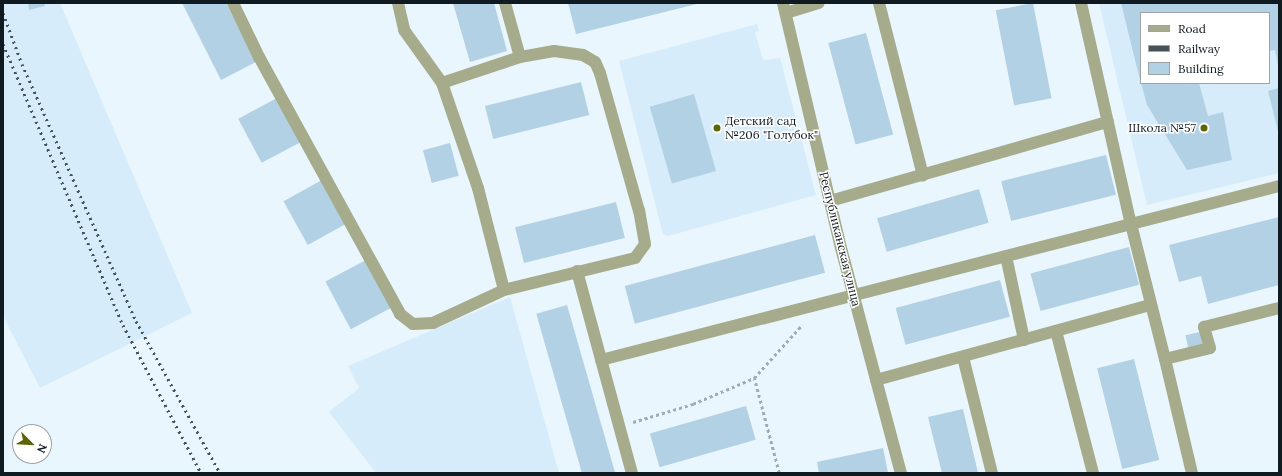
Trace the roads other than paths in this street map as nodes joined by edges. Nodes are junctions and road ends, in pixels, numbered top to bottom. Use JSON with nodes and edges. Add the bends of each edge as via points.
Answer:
{"nodes":[{"id":1,"x":233,"y":3,"type":"edge"},
{"id":2,"x":398,"y":3,"type":"edge"},
{"id":3,"x":505,"y":3,"type":"edge"},
{"id":4,"x":818,"y":3,"type":"edge"},
{"id":5,"x":879,"y":3,"type":"edge"},
{"id":6,"x":1081,"y":3,"type":"edge"},
{"id":7,"x":785,"y":8,"type":"edge"},
{"id":8,"x":520,"y":57,"type":"junction"},
{"id":9,"x":442,"y":83,"type":"junction"},
{"id":10,"x":1108,"y":122,"type":"junction"},
{"id":11,"x":923,"y":175,"type":"junction"},
{"id":12,"x":1279,"y":186,"type":"edge"},
{"id":13,"x":830,"y":202,"type":"junction"},
{"id":14,"x":1131,"y":224,"type":"junction"},
{"id":15,"x":1006,"y":256,"type":"junction"},
{"id":16,"x":577,"y":271,"type":"junction"},
{"id":17,"x":504,"y":290,"type":"junction"},
{"id":18,"x":853,"y":295,"type":"junction"},
{"id":19,"x":1152,"y":305,"type":"junction"},
{"id":20,"x":1279,"y":308,"type":"edge"},
{"id":21,"x":1056,"y":331,"type":"junction"},
{"id":22,"x":1024,"y":340,"type":"junction"},
{"id":23,"x":963,"y":356,"type":"junction"},
{"id":24,"x":1165,"y":359,"type":"junction"},
{"id":25,"x":602,"y":360,"type":"junction"},
{"id":26,"x":876,"y":380,"type":"junction"},
{"id":27,"x":632,"y":473,"type":"edge"},
{"id":28,"x":901,"y":473,"type":"edge"},
{"id":29,"x":992,"y":473,"type":"edge"},
{"id":30,"x":1093,"y":473,"type":"edge"},
{"id":31,"x":1192,"y":473,"type":"edge"}],
"edges":[{"from":1,"to":17,"type":"street","via":[[259,56],[400,314],[413,324],[433,323]]},
{"from":2,"to":9,"type":"street","via":[[404,30]]},
{"from":3,"to":8,"type":"street"},
{"from":4,"to":7,"type":"street"},
{"from":5,"to":11,"type":"street"},
{"from":6,"to":10,"type":"street"},
{"from":7,"to":13,"type":"street","name":"Республиканская улица"},
{"from":8,"to":9,"type":"street"},
{"from":8,"to":16,"type":"street","via":[[554,51],[583,55],[595,62],[639,211],[645,244],[634,258]]},
{"from":9,"to":17,"type":"street","via":[[478,188]]},
{"from":10,"to":11,"type":"street"},
{"from":10,"to":14,"type":"street"},
{"from":11,"to":13,"type":"street"},
{"from":12,"to":14,"type":"street"},
{"from":13,"to":18,"type":"street","name":"Республиканская улица"},
{"from":14,"to":15,"type":"street"},
{"from":14,"to":19,"type":"street"},
{"from":15,"to":18,"type":"street"},
{"from":15,"to":22,"type":"street"},
{"from":16,"to":17,"type":"street"},
{"from":16,"to":25,"type":"street"},
{"from":18,"to":25,"type":"street"},
{"from":18,"to":26,"type":"street","name":"Республиканская улица"},
{"from":19,"to":21,"type":"street"},
{"from":19,"to":24,"type":"street"},
{"from":20,"to":24,"type":"street","via":[[1204,327],[1210,348]]},
{"from":21,"to":22,"type":"street"},
{"from":21,"to":30,"type":"street"},
{"from":22,"to":23,"type":"street"},
{"from":23,"to":26,"type":"street"},
{"from":23,"to":29,"type":"street"},
{"from":24,"to":31,"type":"street"},
{"from":25,"to":27,"type":"street"},
{"from":26,"to":28,"type":"street","name":"Республиканская улица"}]}
